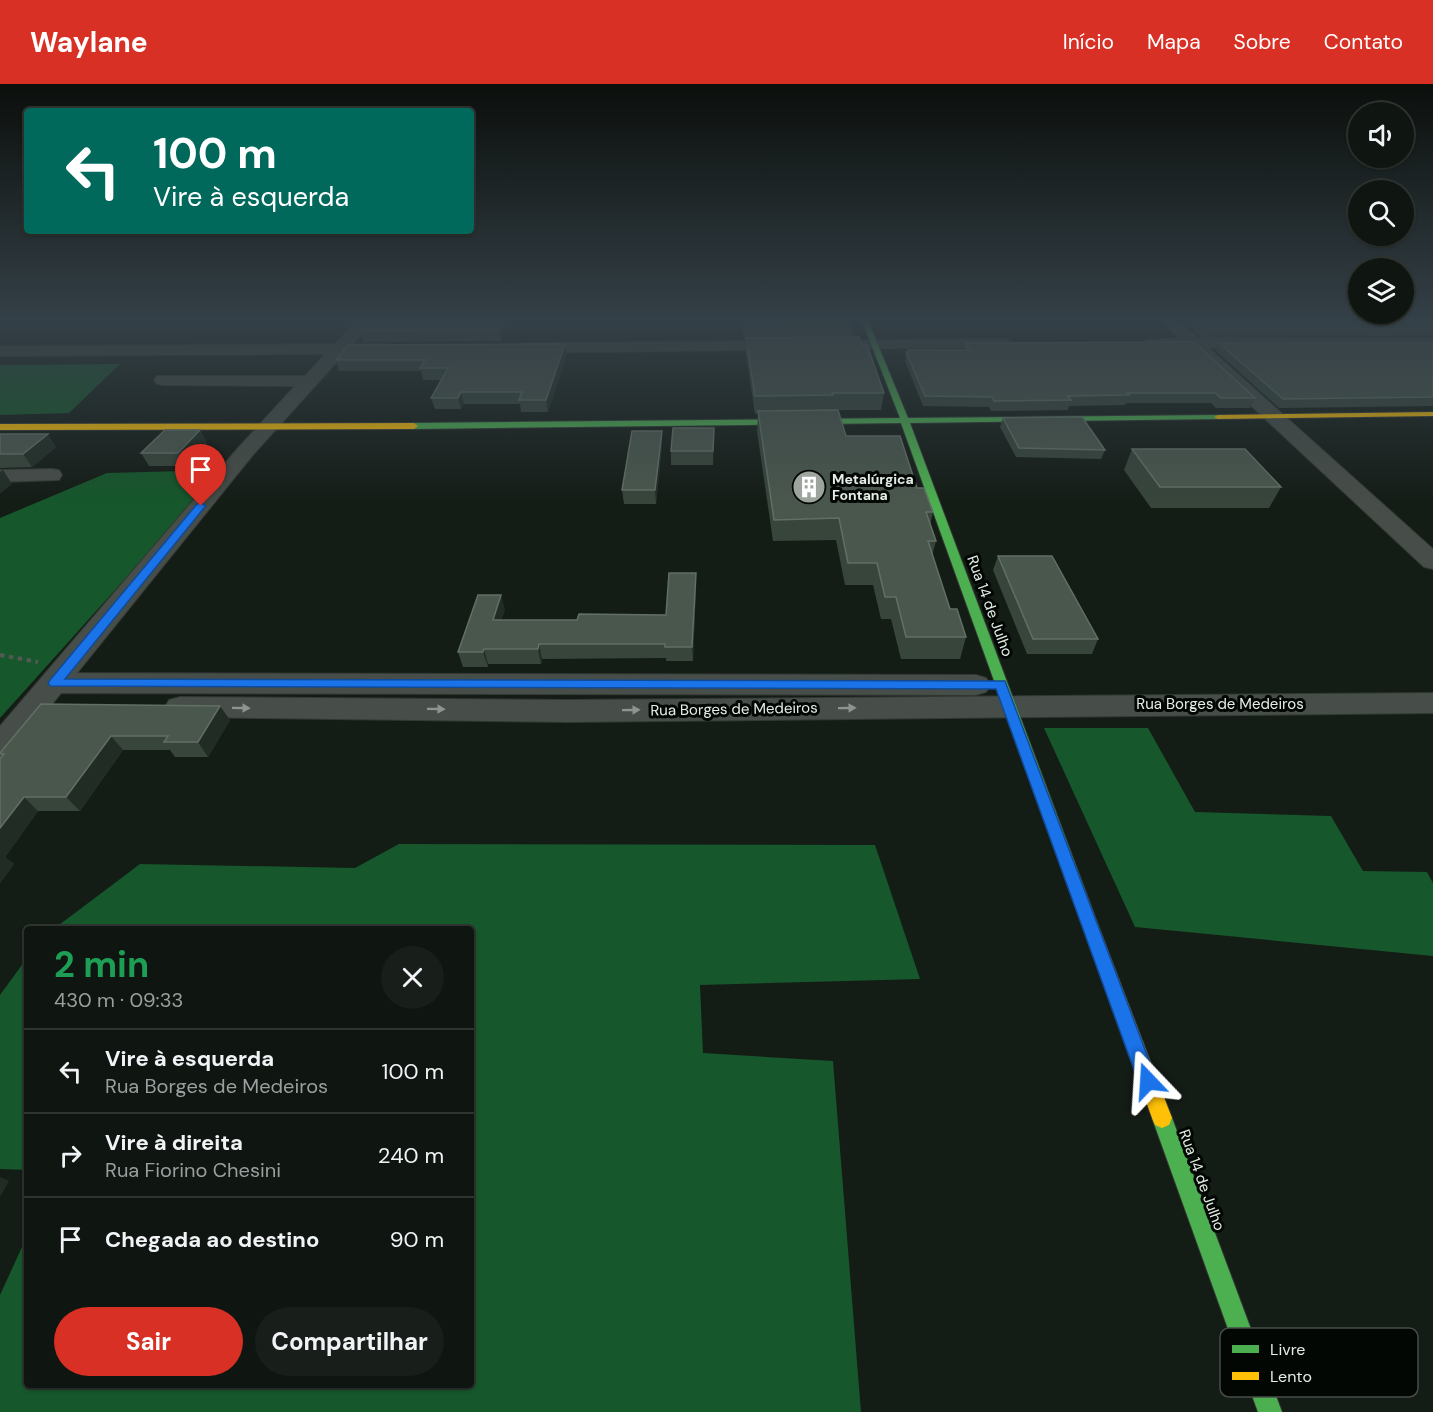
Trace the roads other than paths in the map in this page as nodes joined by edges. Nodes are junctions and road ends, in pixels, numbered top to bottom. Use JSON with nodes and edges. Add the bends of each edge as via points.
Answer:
{"nodes":[{"id":1,"x":163,"y":380,"type":"dead end"},
{"id":2,"x":888,"y":380,"type":"edge"},
{"id":3,"x":1234,"y":380,"type":"edge"},
{"id":4,"x":312,"y":381,"type":"joint"},
{"id":5,"x":1433,"y":414,"type":"edge"},
{"id":6,"x":1274,"y":416,"type":"junction"},
{"id":7,"x":904,"y":419,"type":"junction"},
{"id":8,"x":0,"y":427,"type":"edge"},
{"id":9,"x":268,"y":428,"type":"junction"},
{"id":10,"x":51,"y":475,"type":"dead end"},
{"id":11,"x":0,"y":476,"type":"edge"},
{"id":12,"x":1433,"y":562,"type":"edge"},
{"id":13,"x":1433,"y":681,"type":"edge"},
{"id":14,"x":55,"y":683,"type":"junction"},
{"id":15,"x":1005,"y":695,"type":"junction"},
{"id":16,"x":571,"y":697,"type":"junction"},
{"id":17,"x":1433,"y":703,"type":"edge"},
{"id":18,"x":35,"y":706,"type":"junction"},
{"id":19,"x":0,"y":747,"type":"edge"},
{"id":20,"x":1239,"y":1328,"type":"edge"},
{"id":21,"x":1264,"y":1397,"type":"edge"},
{"id":22,"x":1270,"y":1412,"type":"edge"}],
"edges":[{"from":1,"to":4,"type":"street"},
{"from":2,"to":7,"type":"street","name":"Rua 14 de Julho"},
{"from":3,"to":6,"type":"street"},
{"from":4,"to":9,"type":"street"},
{"from":5,"to":6,"type":"street"},
{"from":6,"to":7,"type":"street"},
{"from":6,"to":12,"type":"street"},
{"from":7,"to":9,"type":"street"},
{"from":7,"to":15,"type":"street","name":"Rua 14 de Julho"},
{"from":8,"to":9,"type":"street"},
{"from":9,"to":14,"type":"street"},
{"from":10,"to":11,"type":"street"},
{"from":13,"to":15,"type":"street","name":"Rua Borges de Medeiros"},
{"from":14,"to":16,"type":"street","name":"Rua Borges de Medeiros"},
{"from":14,"to":18,"type":"street"},
{"from":15,"to":16,"type":"street","name":"Rua Borges de Medeiros"},
{"from":15,"to":17,"type":"street","name":"Rua Borges de Medeiros"},
{"from":15,"to":20,"type":"street","name":"Rua 14 de Julho"},
{"from":18,"to":16,"type":"street","name":"Rua Borges de Medeiros","one_way":true},
{"from":18,"to":19,"type":"street"},
{"from":21,"to":22,"type":"street","name":"Rua 14 de Julho"}]}
